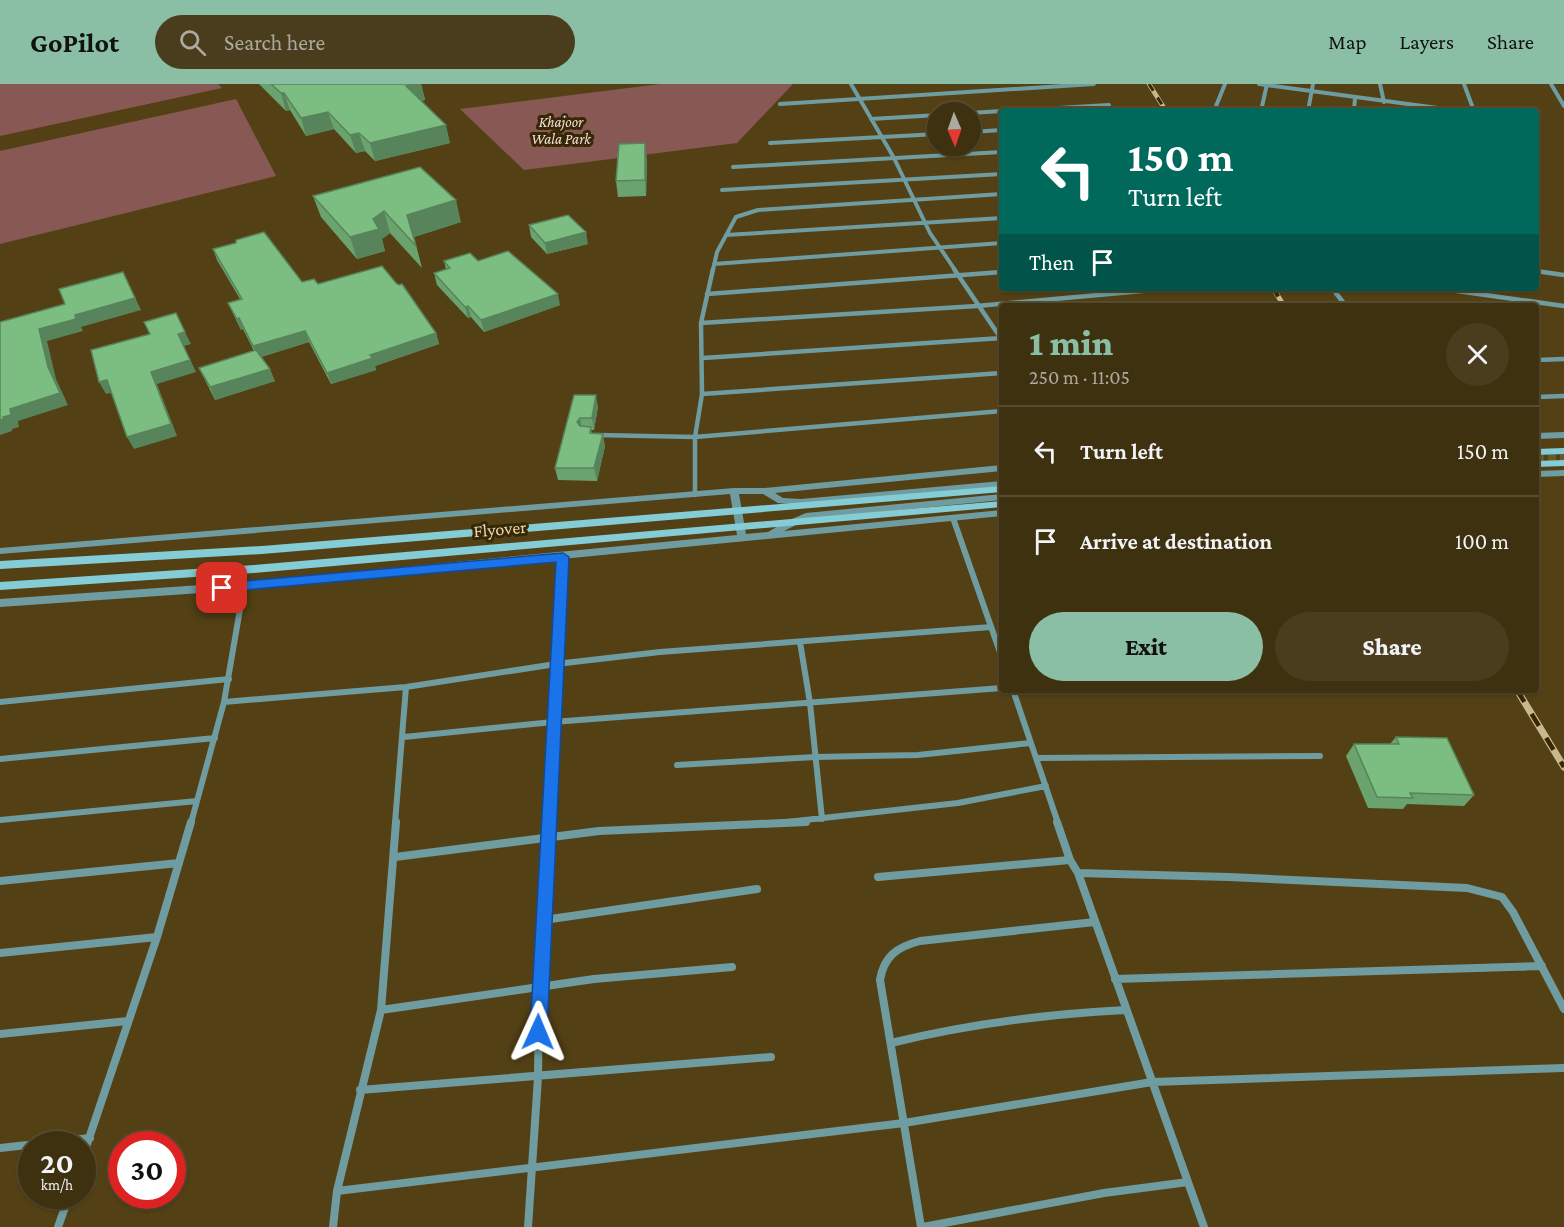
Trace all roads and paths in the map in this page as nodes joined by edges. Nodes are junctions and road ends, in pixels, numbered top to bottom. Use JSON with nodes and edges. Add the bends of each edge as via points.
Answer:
{"nodes":[{"id":1,"x":851,"y":84,"type":"edge"},
{"id":2,"x":1094,"y":84,"type":"edge"},
{"id":3,"x":1225,"y":84,"type":"edge"},
{"id":4,"x":1259,"y":84,"type":"edge"},
{"id":5,"x":1266,"y":84,"type":"edge"},
{"id":6,"x":1313,"y":84,"type":"edge"},
{"id":7,"x":1380,"y":84,"type":"edge"},
{"id":8,"x":1464,"y":84,"type":"edge"},
{"id":9,"x":1551,"y":84,"type":"edge"},
{"id":10,"x":1313,"y":92,"type":"junction"},
{"id":11,"x":1355,"y":98,"type":"junction"},
{"id":12,"x":860,"y":100,"type":"junction"},
{"id":13,"x":1384,"y":102,"type":"junction"},
{"id":14,"x":780,"y":104,"type":"dead end"},
{"id":15,"x":1109,"y":105,"type":"dead end"},
{"id":16,"x":1405,"y":105,"type":"junction"},
{"id":17,"x":1564,"y":106,"type":"edge"},
{"id":18,"x":1056,"y":108,"type":"edge"},
{"id":19,"x":1215,"y":108,"type":"edge"},
{"id":20,"x":1262,"y":108,"type":"edge"},
{"id":21,"x":1309,"y":108,"type":"edge"},
{"id":22,"x":1354,"y":108,"type":"edge"},
{"id":23,"x":1404,"y":108,"type":"edge"},
{"id":24,"x":1432,"y":108,"type":"edge"},
{"id":25,"x":1473,"y":108,"type":"edge"},
{"id":26,"x":999,"y":111,"type":"edge"},
{"id":27,"x":981,"y":112,"type":"edge"},
{"id":28,"x":927,"y":116,"type":"edge"},
{"id":29,"x":871,"y":119,"type":"junction"},
{"id":30,"x":999,"y":130,"type":"edge"},
{"id":31,"x":981,"y":131,"type":"edge"},
{"id":32,"x":927,"y":135,"type":"edge"},
{"id":33,"x":883,"y":138,"type":"junction"},
{"id":34,"x":770,"y":143,"type":"dead end"},
{"id":35,"x":999,"y":152,"type":"edge"},
{"id":36,"x":894,"y":158,"type":"junction"},
{"id":37,"x":733,"y":166,"type":"dead end"},
{"id":38,"x":999,"y":174,"type":"edge"},
{"id":39,"x":906,"y":180,"type":"junction"},
{"id":40,"x":722,"y":190,"type":"dead end"},
{"id":41,"x":999,"y":194,"type":"edge"},
{"id":42,"x":915,"y":201,"type":"junction"},
{"id":43,"x":999,"y":218,"type":"edge"},
{"id":44,"x":925,"y":223,"type":"junction"},
{"id":45,"x":726,"y":235,"type":"junction"},
{"id":46,"x":999,"y":243,"type":"edge"},
{"id":47,"x":940,"y":248,"type":"junction"},
{"id":48,"x":714,"y":264,"type":"junction"},
{"id":49,"x":999,"y":272,"type":"edge"},
{"id":50,"x":1539,"y":272,"type":"edge"},
{"id":51,"x":960,"y":276,"type":"junction"},
{"id":52,"x":1564,"y":276,"type":"edge"},
{"id":53,"x":1143,"y":291,"type":"edge"},
{"id":54,"x":1334,"y":291,"type":"edge"},
{"id":55,"x":1457,"y":291,"type":"edge"},
{"id":56,"x":707,"y":294,"type":"junction"},
{"id":57,"x":1010,"y":303,"type":"edge"},
{"id":58,"x":1344,"y":303,"type":"edge"},
{"id":59,"x":999,"y":304,"type":"edge"},
{"id":60,"x":977,"y":306,"type":"junction"},
{"id":61,"x":1564,"y":306,"type":"edge"},
{"id":62,"x":702,"y":323,"type":"junction"},
{"id":63,"x":999,"y":336,"type":"edge"},
{"id":64,"x":999,"y":339,"type":"edge"},
{"id":65,"x":703,"y":358,"type":"junction"},
{"id":66,"x":1564,"y":359,"type":"edge"},
{"id":67,"x":1539,"y":360,"type":"edge"},
{"id":68,"x":999,"y":373,"type":"edge"},
{"id":69,"x":702,"y":394,"type":"junction"},
{"id":70,"x":1564,"y":396,"type":"edge"},
{"id":71,"x":1539,"y":397,"type":"edge"},
{"id":72,"x":999,"y":411,"type":"edge"},
{"id":73,"x":584,"y":434,"type":"edge"},
{"id":74,"x":1564,"y":435,"type":"edge"},
{"id":75,"x":1539,"y":436,"type":"edge"},
{"id":76,"x":695,"y":437,"type":"junction"},
{"id":77,"x":1564,"y":451,"type":"edge"},
{"id":78,"x":1539,"y":452,"type":"edge"},
{"id":79,"x":1564,"y":463,"type":"edge"},
{"id":80,"x":1539,"y":464,"type":"edge"},
{"id":81,"x":999,"y":468,"type":"edge"},
{"id":82,"x":1564,"y":473,"type":"edge"},
{"id":83,"x":1539,"y":474,"type":"edge"},
{"id":84,"x":999,"y":486,"type":"edge"},
{"id":85,"x":999,"y":486,"type":"edge"},
{"id":86,"x":734,"y":491,"type":"junction"},
{"id":87,"x":765,"y":491,"type":"junction"},
{"id":88,"x":695,"y":495,"type":"junction"},
{"id":89,"x":999,"y":497,"type":"edge"},
{"id":90,"x":999,"y":504,"type":"edge"},
{"id":91,"x":999,"y":513,"type":"edge"},
{"id":92,"x":953,"y":518,"type":"junction"},
{"id":93,"x":770,"y":536,"type":"junction"},
{"id":94,"x":742,"y":539,"type":"junction"},
{"id":95,"x":0,"y":550,"type":"edge"},
{"id":96,"x":563,"y":557,"type":"junction"},
{"id":97,"x":0,"y":565,"type":"edge"},
{"id":98,"x":0,"y":586,"type":"edge"},
{"id":99,"x":244,"y":586,"type":"junction"},
{"id":100,"x":0,"y":603,"type":"edge"},
{"id":101,"x":991,"y":627,"type":"junction"},
{"id":102,"x":800,"y":642,"type":"junction"},
{"id":103,"x":999,"y":650,"type":"edge"},
{"id":104,"x":556,"y":664,"type":"junction"},
{"id":105,"x":229,"y":679,"type":"junction"},
{"id":106,"x":406,"y":687,"type":"junction"},
{"id":107,"x":999,"y":688,"type":"edge"},
{"id":108,"x":1014,"y":693,"type":"edge"},
{"id":109,"x":0,"y":702,"type":"edge"},
{"id":110,"x":224,"y":702,"type":"junction"},
{"id":111,"x":810,"y":703,"type":"junction"},
{"id":112,"x":553,"y":722,"type":"junction"},
{"id":113,"x":404,"y":736,"type":"junction"},
{"id":114,"x":215,"y":738,"type":"junction"},
{"id":115,"x":1032,"y":743,"type":"junction"},
{"id":116,"x":1320,"y":756,"type":"dead end"},
{"id":117,"x":815,"y":757,"type":"junction"},
{"id":118,"x":1036,"y":758,"type":"junction"},
{"id":119,"x":0,"y":759,"type":"edge"},
{"id":120,"x":677,"y":765,"type":"dead end"},
{"id":121,"x":1046,"y":786,"type":"junction"},
{"id":122,"x":197,"y":801,"type":"junction"},
{"id":123,"x":822,"y":819,"type":"junction"},
{"id":124,"x":0,"y":820,"type":"edge"},
{"id":125,"x":550,"y":836,"type":"junction"},
{"id":126,"x":395,"y":857,"type":"junction"},
{"id":127,"x":1070,"y":860,"type":"junction"},
{"id":128,"x":179,"y":863,"type":"junction"},
{"id":129,"x":1078,"y":873,"type":"junction"},
{"id":130,"x":878,"y":877,"type":"dead end"},
{"id":131,"x":0,"y":881,"type":"edge"},
{"id":132,"x":757,"y":889,"type":"dead end"},
{"id":133,"x":544,"y":920,"type":"junction"},
{"id":134,"x":1095,"y":922,"type":"junction"},
{"id":135,"x":157,"y":938,"type":"junction"},
{"id":136,"x":0,"y":953,"type":"edge"},
{"id":137,"x":1542,"y":966,"type":"junction"},
{"id":138,"x":732,"y":967,"type":"dead end"},
{"id":139,"x":1115,"y":979,"type":"junction"},
{"id":140,"x":539,"y":987,"type":"junction"},
{"id":141,"x":1564,"y":1009,"type":"edge"},
{"id":142,"x":381,"y":1010,"type":"junction"},
{"id":143,"x":1125,"y":1010,"type":"junction"},
{"id":144,"x":128,"y":1021,"type":"junction"},
{"id":145,"x":0,"y":1034,"type":"edge"},
{"id":146,"x":891,"y":1043,"type":"junction"},
{"id":147,"x":771,"y":1057,"type":"dead end"},
{"id":148,"x":1564,"y":1068,"type":"edge"},
{"id":149,"x":538,"y":1077,"type":"junction"},
{"id":150,"x":1152,"y":1083,"type":"junction"},
{"id":151,"x":360,"y":1090,"type":"junction"},
{"id":152,"x":904,"y":1123,"type":"junction"},
{"id":153,"x":92,"y":1131,"type":"edge"},
{"id":154,"x":18,"y":1146,"type":"edge"},
{"id":155,"x":0,"y":1148,"type":"edge"},
{"id":156,"x":533,"y":1167,"type":"junction"},
{"id":157,"x":1188,"y":1182,"type":"junction"},
{"id":158,"x":337,"y":1191,"type":"junction"},
{"id":159,"x":64,"y":1209,"type":"edge"},
{"id":160,"x":58,"y":1227,"type":"edge"},
{"id":161,"x":333,"y":1227,"type":"edge"},
{"id":162,"x":528,"y":1227,"type":"edge"},
{"id":163,"x":922,"y":1227,"type":"edge"},
{"id":164,"x":1204,"y":1227,"type":"edge"}],
"edges":[{"from":1,"to":12,"type":"street"},
{"from":2,"to":12,"type":"street"},
{"from":3,"to":19,"type":"street"},
{"from":4,"to":5,"type":"street"},
{"from":5,"to":10,"type":"street"},
{"from":5,"to":20,"type":"street"},
{"from":6,"to":10,"type":"street"},
{"from":7,"to":13,"type":"street"},
{"from":8,"to":25,"type":"street"},
{"from":9,"to":17,"type":"street"},
{"from":10,"to":11,"type":"street"},
{"from":10,"to":21,"type":"street"},
{"from":11,"to":13,"type":"street"},
{"from":11,"to":22,"type":"street"},
{"from":12,"to":14,"type":"street"},
{"from":12,"to":29,"type":"street"},
{"from":13,"to":16,"type":"street"},
{"from":15,"to":18,"type":"street"},
{"from":16,"to":23,"type":"street"},
{"from":16,"to":24,"type":"street"},
{"from":26,"to":27,"type":"street"},
{"from":28,"to":29,"type":"street"},
{"from":29,"to":33,"type":"street"},
{"from":30,"to":31,"type":"street"},
{"from":32,"to":33,"type":"street"},
{"from":33,"to":34,"type":"street"},
{"from":33,"to":36,"type":"street"},
{"from":35,"to":36,"type":"street"},
{"from":36,"to":37,"type":"street"},
{"from":36,"to":39,"type":"street"},
{"from":38,"to":39,"type":"street"},
{"from":39,"to":40,"type":"street"},
{"from":39,"to":42,"type":"street"},
{"from":41,"to":42,"type":"street"},
{"from":42,"to":44,"type":"street"},
{"from":42,"to":45,"type":"street","via":[[758,210],[736,217]]},
{"from":43,"to":44,"type":"street"},
{"from":44,"to":45,"type":"street"},
{"from":44,"to":47,"type":"street"},
{"from":45,"to":48,"type":"street"},
{"from":46,"to":47,"type":"street"},
{"from":47,"to":48,"type":"street"},
{"from":47,"to":51,"type":"street"},
{"from":48,"to":56,"type":"street"},
{"from":49,"to":51,"type":"street"},
{"from":50,"to":52,"type":"street"},
{"from":51,"to":56,"type":"street"},
{"from":51,"to":60,"type":"street"},
{"from":53,"to":57,"type":"street"},
{"from":54,"to":58,"type":"street"},
{"from":55,"to":61,"type":"street"},
{"from":56,"to":62,"type":"street"},
{"from":59,"to":60,"type":"street"},
{"from":60,"to":62,"type":"street"},
{"from":60,"to":63,"type":"street"},
{"from":62,"to":65,"type":"street"},
{"from":64,"to":65,"type":"street"},
{"from":65,"to":69,"type":"street"},
{"from":66,"to":67,"type":"street"},
{"from":68,"to":69,"type":"street"},
{"from":69,"to":76,"type":"street"},
{"from":70,"to":71,"type":"street"},
{"from":72,"to":76,"type":"street"},
{"from":73,"to":76,"type":"street"},
{"from":74,"to":75,"type":"street"},
{"from":76,"to":88,"type":"street"},
{"from":77,"to":78,"type":"main road"},
{"from":79,"to":80,"type":"main road"},
{"from":81,"to":87,"type":"street"},
{"from":82,"to":83,"type":"street"},
{"from":84,"to":87,"type":"street","via":[[801,502],[781,501]]},
{"from":85,"to":97,"type":"main road","name":"Flyover","via":[[273,549]]},
{"from":86,"to":87,"type":"street"},
{"from":86,"to":88,"type":"street"},
{"from":86,"to":94,"type":"street"},
{"from":88,"to":95,"type":"street"},
{"from":89,"to":93,"type":"street","via":[[806,516]]},
{"from":90,"to":98,"type":"main road","name":"Flyover","via":[[254,569]]},
{"from":91,"to":92,"type":"street"},
{"from":92,"to":93,"type":"street"},
{"from":92,"to":101,"type":"street"},
{"from":93,"to":94,"type":"street"},
{"from":94,"to":96,"type":"street"},
{"from":96,"to":99,"type":"street"},
{"from":96,"to":104,"type":"street"},
{"from":99,"to":100,"type":"street"},
{"from":99,"to":105,"type":"street"},
{"from":101,"to":102,"type":"street"},
{"from":101,"to":103,"type":"street"},
{"from":102,"to":104,"type":"street"},
{"from":102,"to":111,"type":"street"},
{"from":104,"to":106,"type":"street"},
{"from":104,"to":112,"type":"street"},
{"from":105,"to":109,"type":"street"},
{"from":105,"to":110,"type":"street"},
{"from":106,"to":110,"type":"street"},
{"from":106,"to":113,"type":"street"},
{"from":107,"to":111,"type":"street"},
{"from":108,"to":115,"type":"street"},
{"from":110,"to":114,"type":"street"},
{"from":111,"to":112,"type":"street"},
{"from":111,"to":117,"type":"street"},
{"from":112,"to":113,"type":"street"},
{"from":112,"to":125,"type":"street"},
{"from":113,"to":126,"type":"street"},
{"from":114,"to":119,"type":"street"},
{"from":114,"to":122,"type":"street"},
{"from":115,"to":117,"type":"street","via":[[918,755]]},
{"from":115,"to":118,"type":"street"},
{"from":116,"to":118,"type":"street"},
{"from":117,"to":120,"type":"street"},
{"from":117,"to":123,"type":"street"},
{"from":118,"to":121,"type":"street"},
{"from":121,"to":123,"type":"street","via":[[958,803]]},
{"from":121,"to":127,"type":"street"},
{"from":122,"to":124,"type":"street"},
{"from":122,"to":128,"type":"street"},
{"from":123,"to":125,"type":"street"},
{"from":125,"to":126,"type":"street"},
{"from":125,"to":133,"type":"street"},
{"from":126,"to":142,"type":"street"},
{"from":127,"to":129,"type":"street"},
{"from":127,"to":130,"type":"street"},
{"from":128,"to":131,"type":"street"},
{"from":128,"to":135,"type":"street"},
{"from":129,"to":134,"type":"street"},
{"from":129,"to":137,"type":"street","via":[[1486,891],[1502,897]]},
{"from":132,"to":133,"type":"street"},
{"from":133,"to":140,"type":"street"},
{"from":134,"to":139,"type":"street"},
{"from":134,"to":146,"type":"street","via":[[903,945],[882,965],[880,980]]},
{"from":135,"to":136,"type":"street"},
{"from":135,"to":144,"type":"street"},
{"from":137,"to":139,"type":"street"},
{"from":137,"to":141,"type":"street"},
{"from":138,"to":140,"type":"street"},
{"from":139,"to":143,"type":"street"},
{"from":140,"to":142,"type":"street"},
{"from":140,"to":149,"type":"street"},
{"from":142,"to":151,"type":"street"},
{"from":143,"to":146,"type":"street","via":[[999,1021]]},
{"from":143,"to":150,"type":"street"},
{"from":144,"to":145,"type":"street"},
{"from":144,"to":153,"type":"street"},
{"from":146,"to":152,"type":"street"},
{"from":147,"to":149,"type":"street"},
{"from":148,"to":150,"type":"street"},
{"from":149,"to":151,"type":"street"},
{"from":149,"to":156,"type":"street"},
{"from":150,"to":152,"type":"street"},
{"from":150,"to":157,"type":"street"},
{"from":151,"to":158,"type":"street"},
{"from":152,"to":156,"type":"street"},
{"from":152,"to":163,"type":"street"},
{"from":154,"to":155,"type":"street"},
{"from":156,"to":158,"type":"street"},
{"from":156,"to":162,"type":"street"},
{"from":157,"to":163,"type":"street","via":[[1104,1193]]},
{"from":157,"to":164,"type":"street"},
{"from":158,"to":161,"type":"street"},
{"from":159,"to":160,"type":"street"}]}
